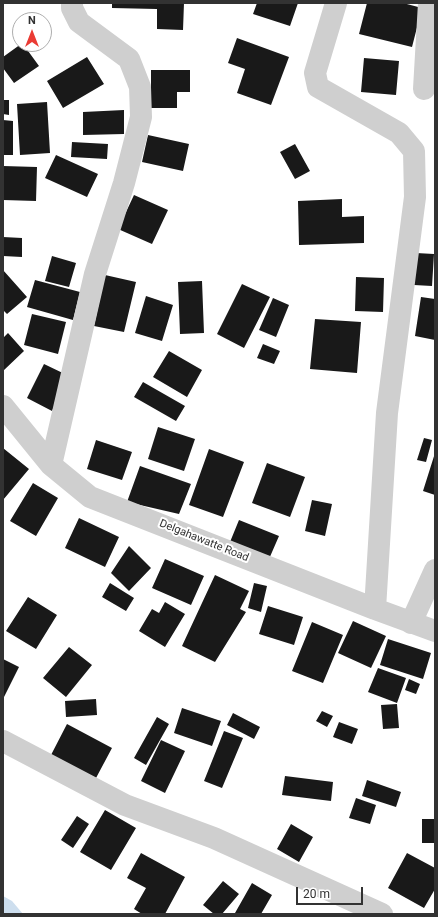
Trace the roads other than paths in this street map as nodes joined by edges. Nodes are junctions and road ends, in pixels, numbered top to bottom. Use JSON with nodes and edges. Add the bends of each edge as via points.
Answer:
{"nodes":[{"id":1,"x":72,"y":3,"type":"edge"},
{"id":2,"x":336,"y":3,"type":"edge"},
{"id":3,"x":429,"y":3,"type":"edge"},
{"id":4,"x":424,"y":89,"type":"dead end"},
{"id":5,"x":3,"y":406,"type":"edge"},
{"id":6,"x":51,"y":465,"type":"junction"},
{"id":7,"x":435,"y":570,"type":"edge"},
{"id":8,"x":375,"y":609,"type":"junction"},
{"id":9,"x":412,"y":623,"type":"junction"},
{"id":10,"x":435,"y":631,"type":"edge"},
{"id":11,"x":3,"y":741,"type":"edge"},
{"id":12,"x":382,"y":914,"type":"edge"}],
"edges":[{"from":1,"to":6,"type":"street","via":[[79,22],[129,59],[140,87],[142,117],[95,274]]},
{"from":2,"to":8,"type":"street","via":[[315,73],[318,87],[399,133],[414,151],[415,197],[387,413]]},
{"from":3,"to":4,"type":"street"},
{"from":5,"to":6,"type":"street","name":"Delgahawatte Road"},
{"from":6,"to":8,"type":"street","name":"Delgahawatte Road","via":[[90,497]]},
{"from":7,"to":9,"type":"street"},
{"from":8,"to":9,"type":"street","name":"Delgahawatte Road"},
{"from":9,"to":10,"type":"street","name":"Delgahawatte Road"},
{"from":11,"to":12,"type":"street","via":[[125,805],[214,838]]}]}
